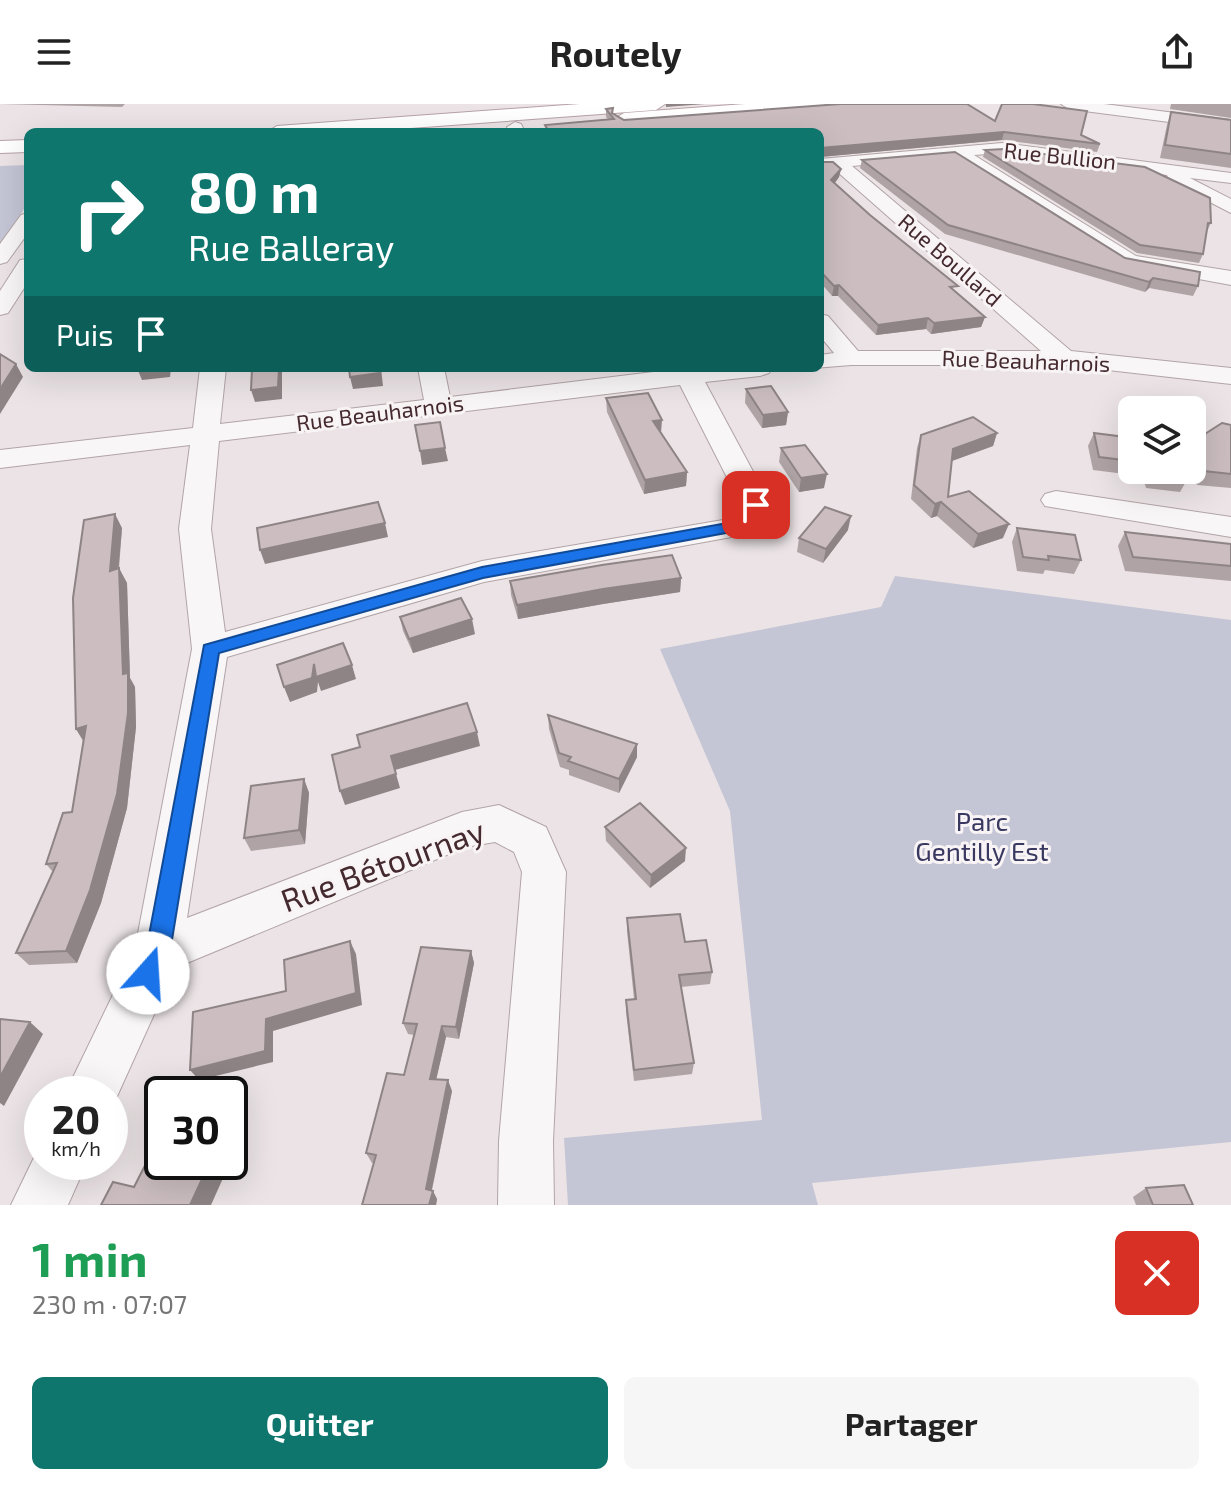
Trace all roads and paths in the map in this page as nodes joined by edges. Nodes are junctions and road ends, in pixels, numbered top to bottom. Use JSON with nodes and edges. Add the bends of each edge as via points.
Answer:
{"nodes":[{"id":1,"x":656,"y":104,"type":"edge"},
{"id":2,"x":817,"y":104,"type":"edge"},
{"id":3,"x":1069,"y":104,"type":"edge"},
{"id":4,"x":1231,"y":125,"type":"edge"},
{"id":5,"x":331,"y":128,"type":"edge"},
{"id":6,"x":539,"y":128,"type":"edge"},
{"id":7,"x":24,"y":146,"type":"edge"},
{"id":8,"x":0,"y":147,"type":"edge"},
{"id":9,"x":957,"y":152,"type":"junction"},
{"id":10,"x":24,"y":160,"type":"edge"},
{"id":11,"x":0,"y":161,"type":"edge"},
{"id":12,"x":828,"y":163,"type":"edge"},
{"id":13,"x":1156,"y":167,"type":"junction"},
{"id":14,"x":1231,"y":178,"type":"edge"},
{"id":15,"x":1231,"y":207,"type":"edge"},
{"id":16,"x":24,"y":225,"type":"edge"},
{"id":17,"x":0,"y":258,"type":"edge"},
{"id":18,"x":24,"y":271,"type":"edge"},
{"id":19,"x":1231,"y":278,"type":"edge"},
{"id":20,"x":0,"y":308,"type":"edge"},
{"id":21,"x":824,"y":326,"type":"edge"},
{"id":22,"x":851,"y":358,"type":"junction"},
{"id":23,"x":1064,"y":358,"type":"junction"},
{"id":24,"x":824,"y":361,"type":"edge"},
{"id":25,"x":213,"y":372,"type":"edge"},
{"id":26,"x":432,"y":372,"type":"edge"},
{"id":27,"x":719,"y":372,"type":"edge"},
{"id":28,"x":645,"y":374,"type":"edge"},
{"id":29,"x":688,"y":375,"type":"junction"},
{"id":30,"x":1231,"y":376,"type":"edge"},
{"id":31,"x":438,"y":405,"type":"junction"},
{"id":32,"x":206,"y":434,"type":"junction"},
{"id":33,"x":0,"y":459,"type":"edge"},
{"id":34,"x":1056,"y":500,"type":"dead end"},
{"id":35,"x":1231,"y":527,"type":"edge"},
{"id":36,"x":210,"y":649,"type":"junction"},
{"id":37,"x":158,"y":952,"type":"junction"},
{"id":38,"x":99,"y":1076,"type":"edge"},
{"id":39,"x":51,"y":1180,"type":"edge"},
{"id":40,"x":39,"y":1205,"type":"edge"},
{"id":41,"x":526,"y":1205,"type":"edge"}],
"edges":[{"from":1,"to":5,"type":"main road"},
{"from":2,"to":6,"type":"main road"},
{"from":3,"to":4,"type":"street"},
{"from":7,"to":8,"type":"main road"},
{"from":9,"to":12,"type":"street","name":"Rue Bullion"},
{"from":9,"to":13,"type":"street","name":"Rue Bullion","via":[[1002,148]]},
{"from":9,"to":19,"type":"street","via":[[1130,261]]},
{"from":10,"to":11,"type":"main road"},
{"from":12,"to":23,"type":"street","name":"Rue Boullard"},
{"from":13,"to":14,"type":"street","name":"Rue Bullion"},
{"from":13,"to":15,"type":"street","name":"Rue Bullion"},
{"from":16,"to":17,"type":"street"},
{"from":18,"to":20,"type":"street"},
{"from":21,"to":22,"type":"street"},
{"from":22,"to":23,"type":"street","name":"Rue Beauharnois"},
{"from":22,"to":24,"type":"street","name":"Rue Beauharnois"},
{"from":23,"to":30,"type":"street","name":"Rue Beauharnois"},
{"from":25,"to":32,"type":"street"},
{"from":26,"to":31,"type":"street"},
{"from":27,"to":29,"type":"street","name":"Rue Beauharnois"},
{"from":28,"to":29,"type":"street","name":"Rue Beauharnois"},
{"from":28,"to":31,"type":"street","name":"Rue Beauharnois"},
{"from":29,"to":36,"type":"street","via":[[756,505],[754,518],[737,527],[482,572]]},
{"from":31,"to":32,"type":"street","name":"Rue Beauharnois"},
{"from":32,"to":33,"type":"street","name":"Rue Beauharnois"},
{"from":32,"to":36,"type":"street","via":[[195,529]]},
{"from":34,"to":35,"type":"street"},
{"from":36,"to":37,"type":"street"},
{"from":37,"to":38,"type":"street"},
{"from":37,"to":41,"type":"street","name":"Rue Bétournay","via":[[462,830],[499,823],[531,840],[544,872]]},
{"from":39,"to":40,"type":"street"}]}
